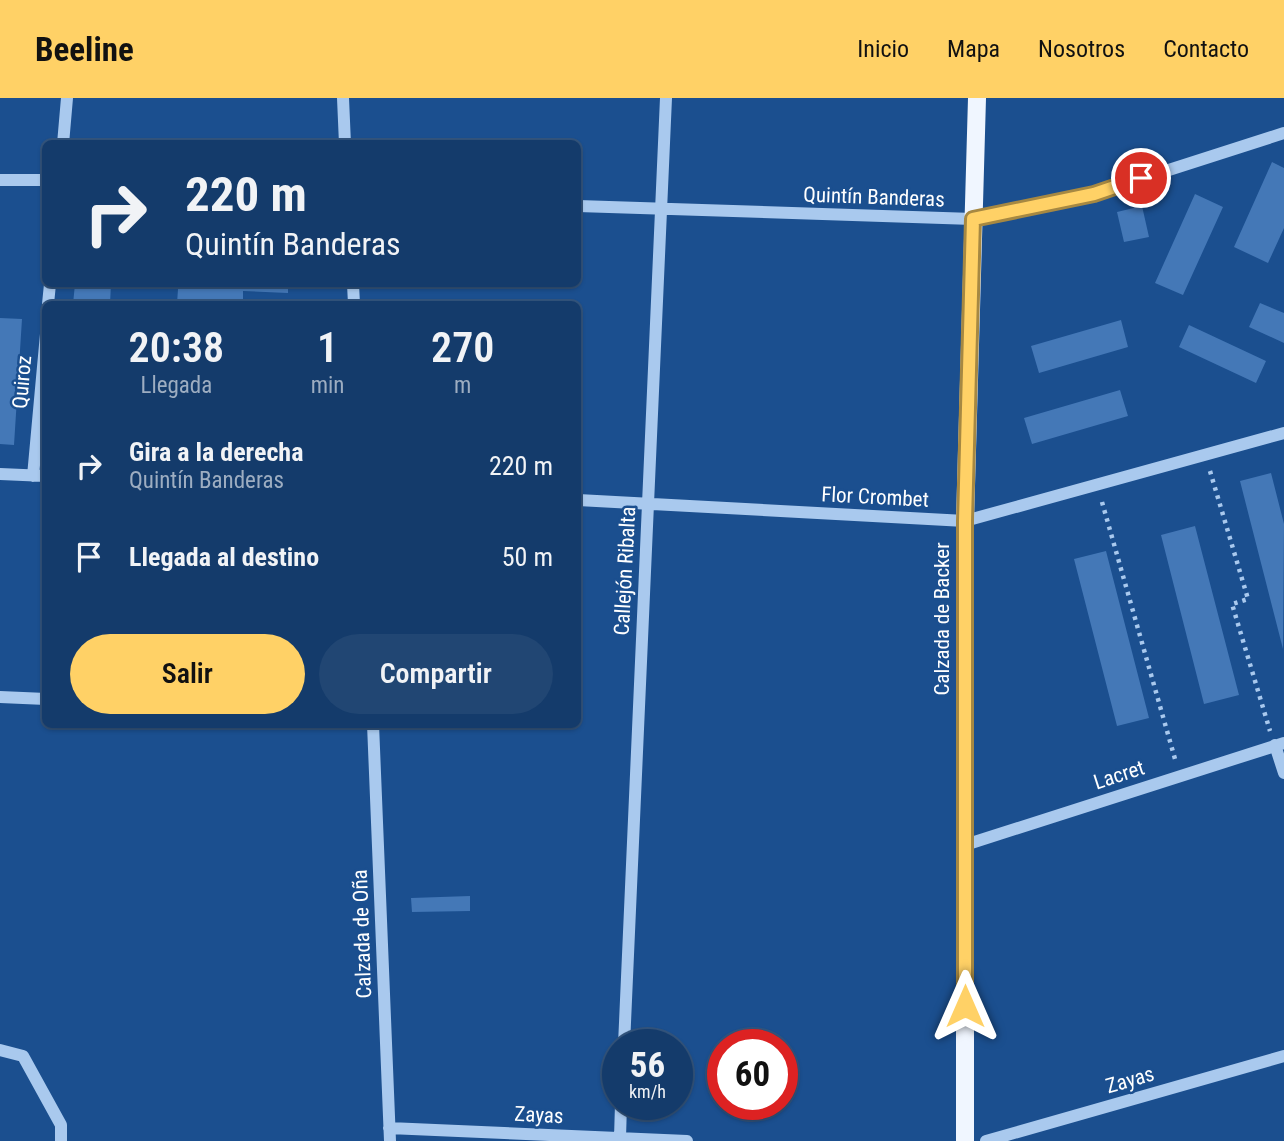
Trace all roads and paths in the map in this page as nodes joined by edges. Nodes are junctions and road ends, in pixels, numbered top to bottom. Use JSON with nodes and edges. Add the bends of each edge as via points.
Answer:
{"nodes":[{"id":1,"x":67,"y":98,"type":"edge"},
{"id":2,"x":343,"y":98,"type":"edge"},
{"id":3,"x":666,"y":98,"type":"edge"},
{"id":4,"x":977,"y":98,"type":"edge"},
{"id":5,"x":1284,"y":133,"type":"edge"},
{"id":6,"x":63,"y":140,"type":"edge"},
{"id":7,"x":345,"y":140,"type":"edge"},
{"id":8,"x":0,"y":180,"type":"edge"},
{"id":9,"x":42,"y":180,"type":"edge"},
{"id":10,"x":581,"y":206,"type":"edge"},
{"id":11,"x":661,"y":210,"type":"junction"},
{"id":12,"x":973,"y":219,"type":"junction"},
{"id":13,"x":42,"y":415,"type":"edge"},
{"id":14,"x":1284,"y":433,"type":"edge"},
{"id":15,"x":1205,"y":454,"type":"junction"},
{"id":16,"x":0,"y":474,"type":"edge"},
{"id":17,"x":39,"y":476,"type":"edge"},
{"id":18,"x":1096,"y":484,"type":"junction"},
{"id":19,"x":581,"y":500,"type":"edge"},
{"id":20,"x":648,"y":504,"type":"junction"},
{"id":21,"x":965,"y":521,"type":"junction"},
{"id":22,"x":0,"y":697,"type":"edge"},
{"id":23,"x":42,"y":699,"type":"edge"},
{"id":24,"x":373,"y":728,"type":"edge"},
{"id":25,"x":1279,"y":744,"type":"edge"},
{"id":26,"x":1284,"y":773,"type":"edge"},
{"id":27,"x":1180,"y":776,"type":"junction"},
{"id":28,"x":965,"y":845,"type":"junction"},
{"id":29,"x":625,"y":1029,"type":"edge"},
{"id":30,"x":0,"y":1050,"type":"edge"},
{"id":31,"x":1284,"y":1056,"type":"edge"},
{"id":32,"x":621,"y":1120,"type":"edge"},
{"id":33,"x":389,"y":1134,"type":"edge"},
{"id":34,"x":620,"y":1138,"type":"junction"},
{"id":35,"x":61,"y":1141,"type":"edge"},
{"id":36,"x":687,"y":1141,"type":"edge"},
{"id":37,"x":965,"y":1141,"type":"edge"},
{"id":38,"x":986,"y":1141,"type":"edge"}],
"edges":[{"from":1,"to":6,"type":"street"},
{"from":2,"to":7,"type":"street"},
{"from":3,"to":11,"type":"street","name":"Callejón Ribalta"},
{"from":4,"to":12,"type":"main road","name":"Calzada de Backer"},
{"from":5,"to":12,"type":"street","name":"Quintín Banderas","via":[[1094,194]]},
{"from":8,"to":9,"type":"street"},
{"from":10,"to":11,"type":"street","name":"Quintín Banderas"},
{"from":11,"to":12,"type":"street","name":"Quintín Banderas"},
{"from":11,"to":20,"type":"street","name":"Callejón Ribalta"},
{"from":12,"to":21,"type":"main road","name":"Calzada de Backer"},
{"from":13,"to":17,"type":"street","name":"Quiroz"},
{"from":14,"to":15,"type":"street","name":"Flor Crombet"},
{"from":15,"to":18,"type":"street","name":"Flor Crombet"},
{"from":15,"to":25,"type":"path","via":[[1248,599],[1232,604]]},
{"from":16,"to":17,"type":"street"},
{"from":18,"to":21,"type":"street","name":"Flor Crombet"},
{"from":18,"to":27,"type":"path"},
{"from":19,"to":20,"type":"street","name":"Flor Crombet"},
{"from":20,"to":21,"type":"street","name":"Flor Crombet"},
{"from":20,"to":29,"type":"street","name":"Callejón Ribalta"},
{"from":21,"to":28,"type":"main road","name":"Calzada de Backer"},
{"from":22,"to":23,"type":"street"},
{"from":24,"to":33,"type":"street","name":"Calzada de Oña"},
{"from":25,"to":26,"type":"street"},
{"from":25,"to":27,"type":"street","name":"Lacret"},
{"from":27,"to":28,"type":"street","name":"Lacret"},
{"from":28,"to":37,"type":"main road","name":"Calzada de Backer"},
{"from":30,"to":35,"type":"street","via":[[23,1056],[61,1125]]},
{"from":31,"to":38,"type":"street","name":"Zayas"},
{"from":32,"to":34,"type":"street"},
{"from":33,"to":34,"type":"street","name":"Zayas"},
{"from":34,"to":36,"type":"street","name":"Zayas"}]}
